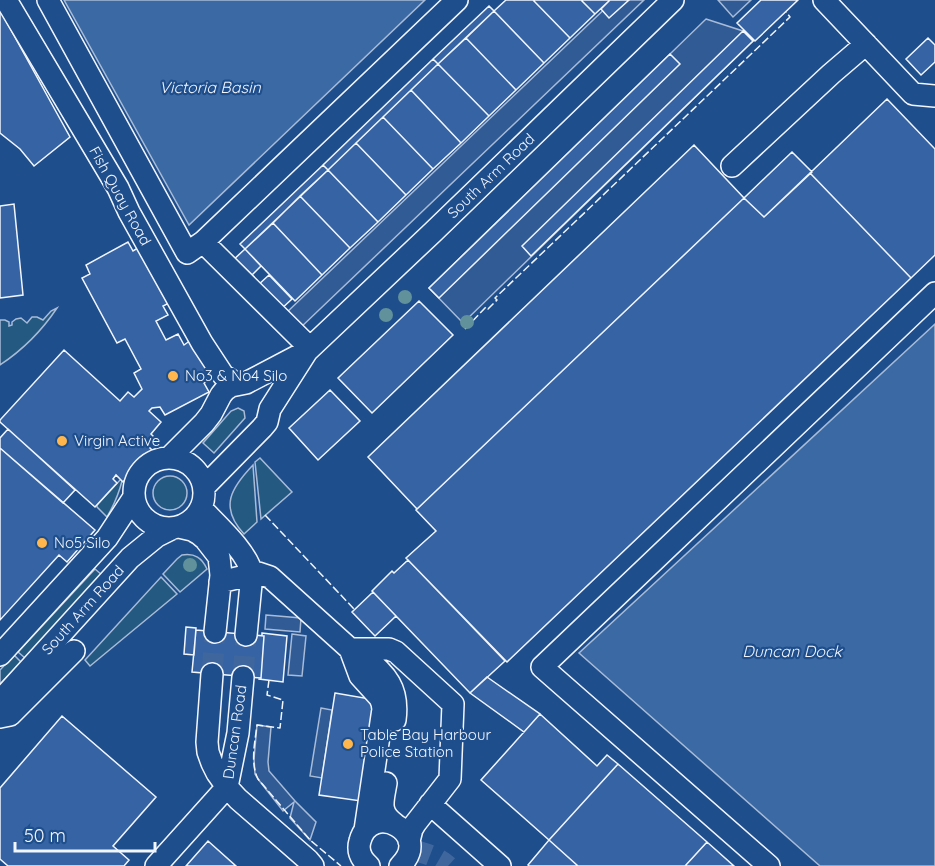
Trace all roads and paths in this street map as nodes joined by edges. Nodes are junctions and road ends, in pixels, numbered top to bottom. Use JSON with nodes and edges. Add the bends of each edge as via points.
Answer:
{"nodes":[{"id":1,"x":6,"y":0,"type":"edge"},
{"id":2,"x":48,"y":0,"type":"edge"},
{"id":3,"x":457,"y":0,"type":"edge"},
{"id":4,"x":674,"y":0,"type":"edge"},
{"id":5,"x":834,"y":3,"type":"edge"},
{"id":6,"x":866,"y":44,"type":"junction"},
{"id":7,"x":935,"y":96,"type":"edge"},
{"id":8,"x":732,"y":166,"type":"dead end"},
{"id":9,"x":203,"y":242,"type":"junction"},
{"id":10,"x":935,"y":293,"type":"edge"},
{"id":11,"x":308,"y":350,"type":"junction"},
{"id":12,"x":243,"y":383,"type":"junction"},
{"id":13,"x":270,"y":409,"type":"junction"},
{"id":14,"x":170,"y":457,"type":"junction"},
{"id":15,"x":204,"y":487,"type":"junction"},
{"id":16,"x":134,"y":497,"type":"junction"},
{"id":17,"x":201,"y":508,"type":"junction"},
{"id":18,"x":176,"y":528,"type":"junction"},
{"id":19,"x":252,"y":574,"type":"junction"},
{"id":20,"x":220,"y":582,"type":"junction"},
{"id":21,"x":215,"y":632,"type":"tunnel mouth"},
{"id":22,"x":246,"y":635,"type":"tunnel mouth"},
{"id":23,"x":353,"y":649,"type":"junction"},
{"id":24,"x":74,"y":651,"type":"dead end"},
{"id":25,"x":0,"y":655,"type":"edge"},
{"id":26,"x":212,"y":674,"type":"tunnel mouth"},
{"id":27,"x":243,"y":677,"type":"tunnel mouth"},
{"id":28,"x":0,"y":701,"type":"edge"},
{"id":29,"x":0,"y":717,"type":"edge"},
{"id":30,"x":227,"y":787,"type":"junction"},
{"id":31,"x":430,"y":804,"type":"junction"},
{"id":32,"x":395,"y":824,"type":"junction"},
{"id":33,"x":365,"y":830,"type":"junction"},
{"id":34,"x":407,"y":858,"type":"edge"},
{"id":35,"x":156,"y":866,"type":"edge"},
{"id":36,"x":313,"y":866,"type":"edge"},
{"id":37,"x":369,"y":866,"type":"edge"},
{"id":38,"x":500,"y":866,"type":"edge"},
{"id":39,"x":769,"y":866,"type":"edge"}],
"edges":[{"from":1,"to":12,"type":"street","name":"Fish Quay Road","via":[[118,188],[202,343],[223,375]]},
{"from":2,"to":9,"type":"street","via":[[187,253]]},
{"from":3,"to":9,"type":"street"},
{"from":4,"to":11,"type":"street","name":"South Arm Road"},
{"from":5,"to":6,"type":"street"},
{"from":6,"to":7,"type":"street","via":[[913,94]]},
{"from":6,"to":8,"type":"street"},
{"from":9,"to":11,"type":"street"},
{"from":10,"to":39,"type":"street","via":[[542,667]]},
{"from":11,"to":12,"type":"street","name":"South Arm Road"},
{"from":11,"to":13,"type":"street","name":"South Arm Road"},
{"from":12,"to":13,"type":"street","name":"Fish Quay Road","via":[[255,384],[264,391]]},
{"from":12,"to":14,"type":"street","name":"South Arm Road","via":[[225,390],[204,423]]},
{"from":13,"to":15,"type":"street","name":"South Arm Road","via":[[262,428]]},
{"from":14,"to":15,"type":"street","via":[[192,466]]},
{"from":14,"to":16,"type":"street","via":[[150,462],[142,469]]},
{"from":15,"to":17,"type":"street"},
{"from":16,"to":18,"type":"street","via":[[144,518],[162,528]]},
{"from":16,"to":25,"type":"street","name":"South Arm Road","via":[[107,538]]},
{"from":17,"to":18,"type":"street","via":[[188,523]]},
{"from":17,"to":19,"type":"street","via":[[245,557]]},
{"from":18,"to":20,"type":"street","via":[[199,534],[216,552],[221,562]]},
{"from":18,"to":28,"type":"street","name":"South Arm Road","via":[[157,536],[130,558]]},
{"from":19,"to":20,"type":"street"},
{"from":19,"to":22,"type":"street"},
{"from":19,"to":23,"type":"street","via":[[270,576]]},
{"from":20,"to":21,"type":"street"},
{"from":23,"to":31,"type":"street","via":[[396,652],[453,704],[450,779]]},
{"from":23,"to":32,"type":"street","via":[[387,677],[394,691],[396,714],[383,803],[385,815]]},
{"from":23,"to":33,"type":"street","via":[[360,676],[380,698],[383,709]]},
{"from":24,"to":29,"type":"street","via":[[10,715]]},
{"from":26,"to":30,"type":"street","name":"Duncan Road","via":[[208,752]]},
{"from":27,"to":30,"type":"street","name":"Duncan Road","via":[[238,733]]},
{"from":30,"to":35,"type":"street"},
{"from":30,"to":36,"type":"street","name":"Duncan Road"},
{"from":31,"to":34,"type":"street","via":[[412,829]]},
{"from":31,"to":38,"type":"street"},
{"from":32,"to":33,"type":"street","via":[[379,822]]},
{"from":32,"to":34,"type":"street","via":[[406,834]]},
{"from":33,"to":37,"type":"street","via":[[360,855]]}]}
